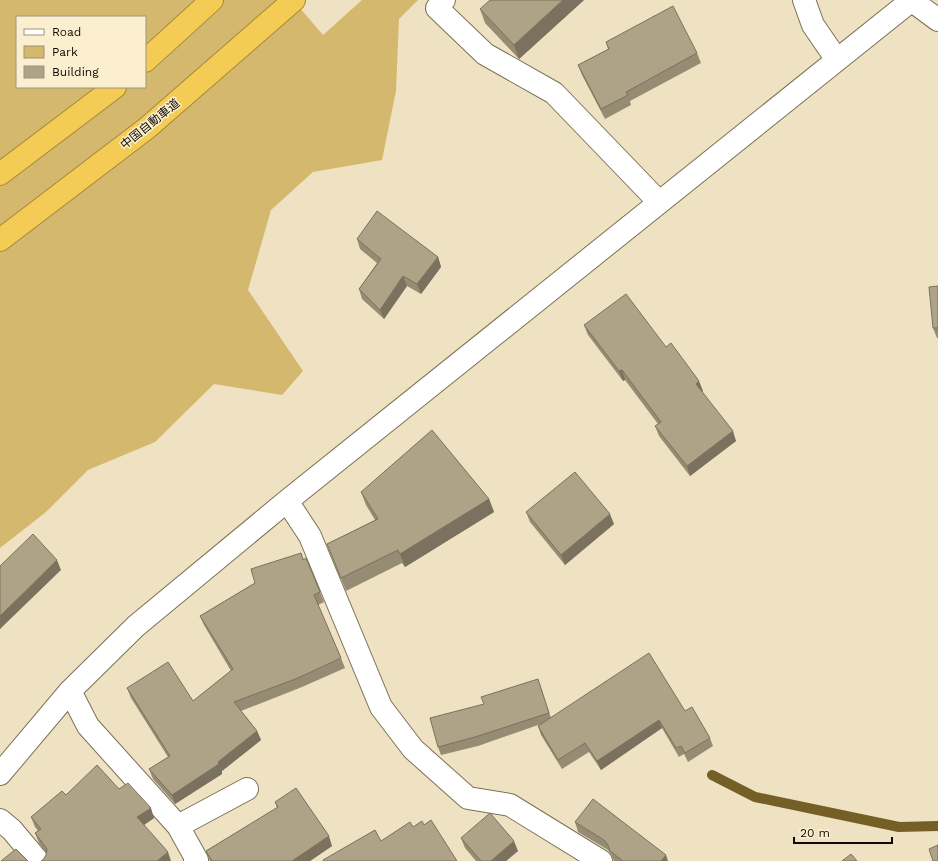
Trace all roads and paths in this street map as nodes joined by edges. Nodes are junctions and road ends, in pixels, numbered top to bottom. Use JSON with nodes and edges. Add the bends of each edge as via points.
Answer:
{"nodes":[{"id":1,"x":212,"y":0,"type":"edge"},
{"id":2,"x":294,"y":0,"type":"edge"},
{"id":3,"x":444,"y":0,"type":"edge"},
{"id":4,"x":804,"y":0,"type":"edge"},
{"id":5,"x":911,"y":0,"type":"edge"},
{"id":6,"x":938,"y":20,"type":"edge"},
{"id":7,"x":146,"y":59,"type":"edge"},
{"id":8,"x":837,"y":60,"type":"junction"},
{"id":9,"x":115,"y":88,"type":"edge"},
{"id":10,"x":0,"y":174,"type":"edge"},
{"id":11,"x":659,"y":202,"type":"junction"},
{"id":12,"x":0,"y":240,"type":"edge"},
{"id":13,"x":287,"y":501,"type":"junction"},
{"id":14,"x":70,"y":691,"type":"junction"},
{"id":15,"x":0,"y":774,"type":"edge"},
{"id":16,"x":247,"y":789,"type":"dead end"},
{"id":17,"x":0,"y":820,"type":"edge"},
{"id":18,"x":178,"y":826,"type":"junction"},
{"id":19,"x":38,"y":861,"type":"edge"},
{"id":20,"x":196,"y":861,"type":"edge"},
{"id":21,"x":601,"y":861,"type":"edge"}],
"edges":[{"from":1,"to":7,"type":"highway"},
{"from":2,"to":12,"type":"highway","name":"中国自動車道","via":[[147,128]]},
{"from":3,"to":11,"type":"street","via":[[437,8],[485,54],[554,93]]},
{"from":4,"to":8,"type":"street","via":[[813,25]]},
{"from":5,"to":6,"type":"street"},
{"from":5,"to":8,"type":"street"},
{"from":8,"to":11,"type":"street"},
{"from":9,"to":10,"type":"highway"},
{"from":11,"to":13,"type":"street"},
{"from":13,"to":14,"type":"street","via":[[136,626]]},
{"from":13,"to":21,"type":"street","via":[[310,536],[381,707],[413,749],[468,798],[510,805]]},
{"from":14,"to":15,"type":"street"},
{"from":14,"to":18,"type":"street","via":[[88,726]]},
{"from":16,"to":18,"type":"street"},
{"from":17,"to":19,"type":"street","via":[[12,830]]},
{"from":18,"to":20,"type":"street"}]}
